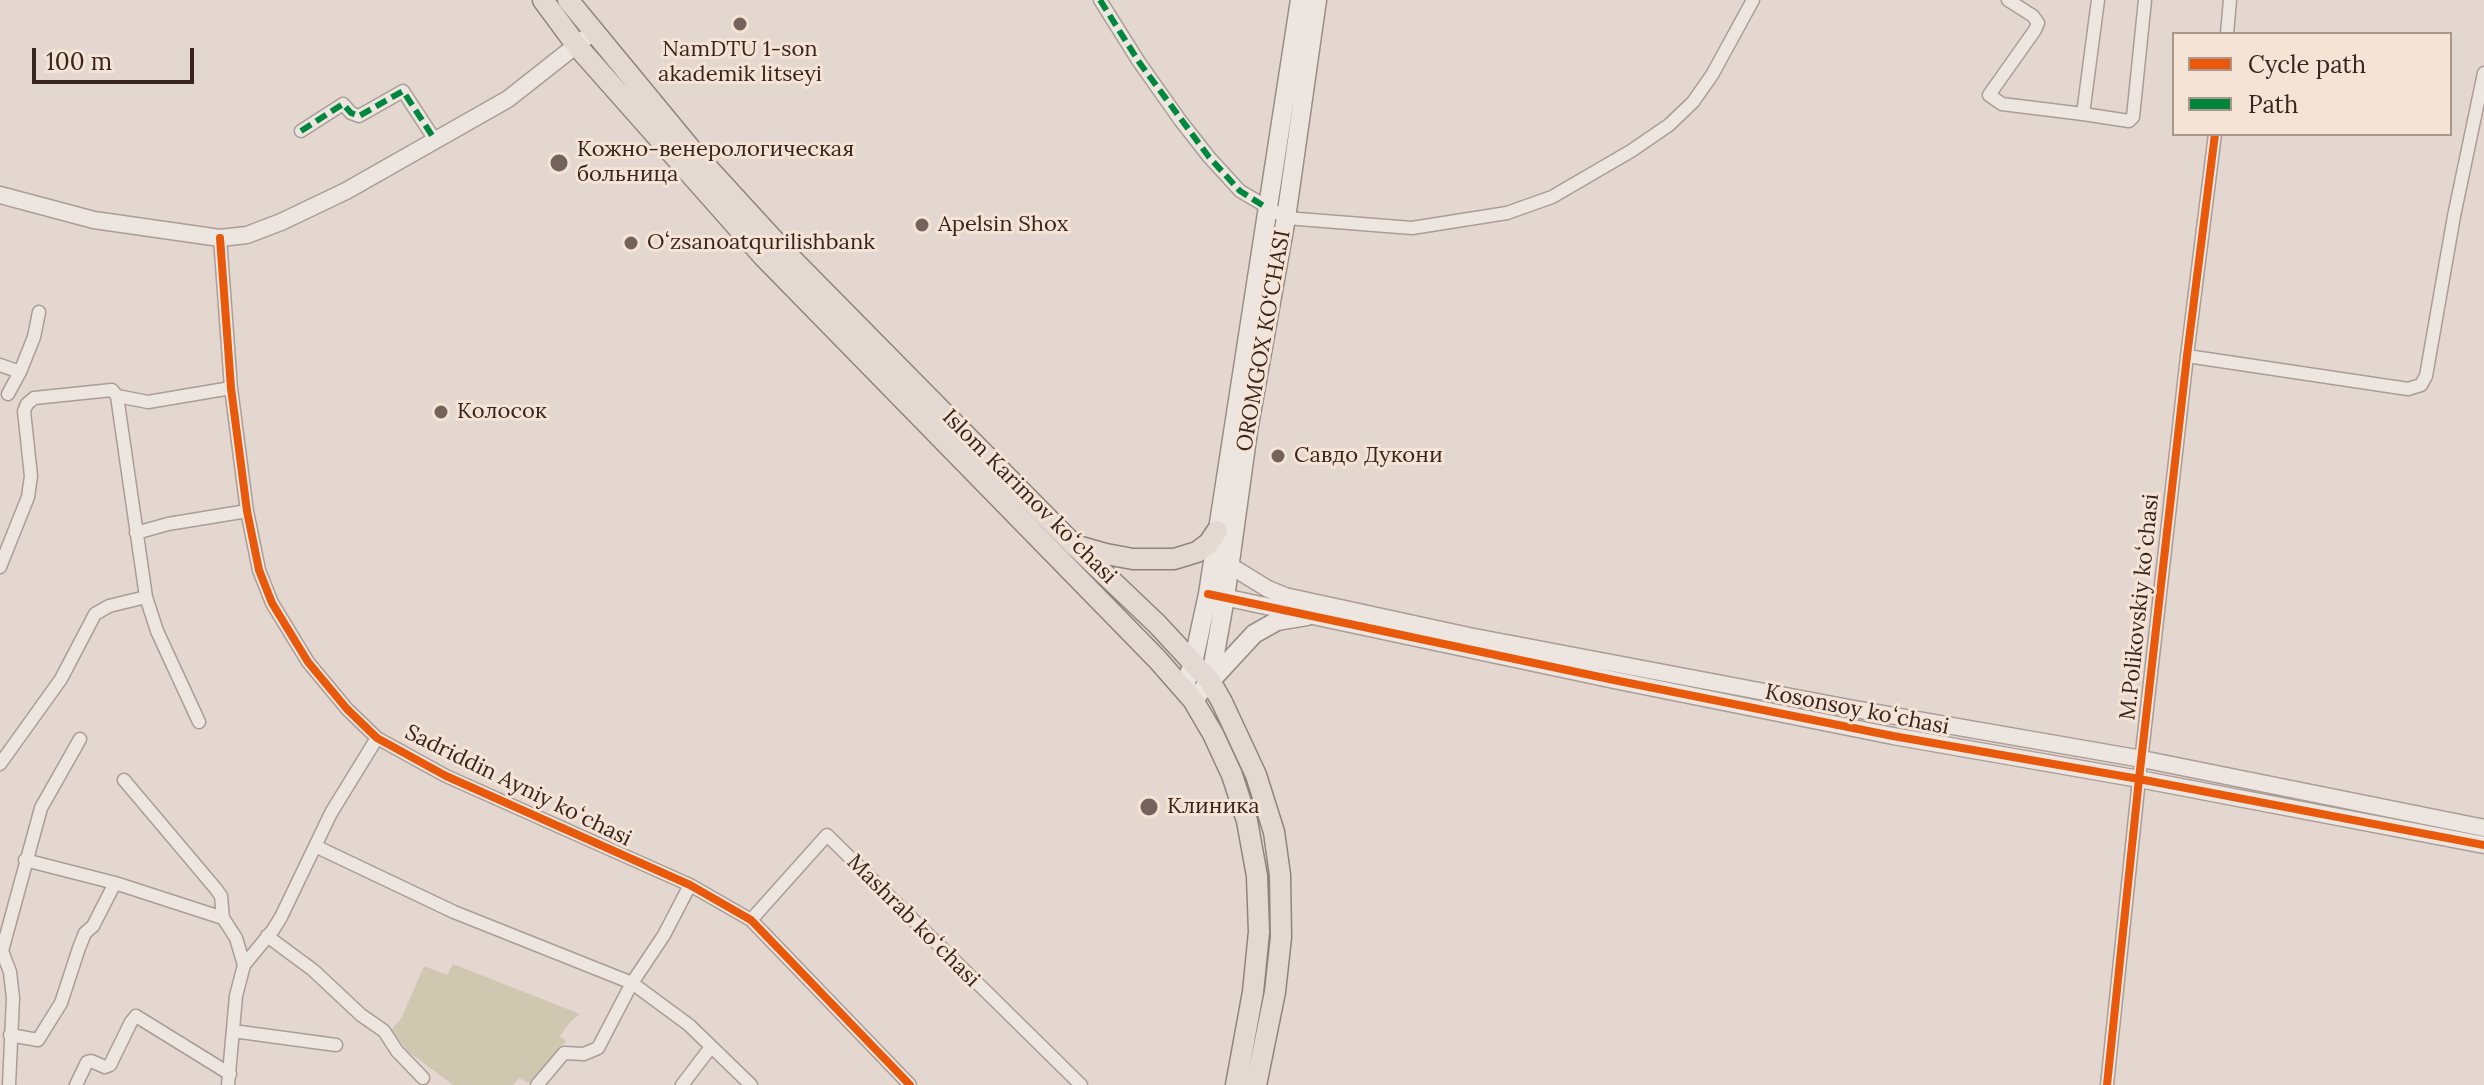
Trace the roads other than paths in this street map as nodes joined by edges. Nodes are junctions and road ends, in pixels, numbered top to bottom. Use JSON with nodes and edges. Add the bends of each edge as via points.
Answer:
{"nodes":[{"id":1,"x":543,"y":0,"type":"edge"},
{"id":2,"x":568,"y":0,"type":"edge"},
{"id":3,"x":1100,"y":0,"type":"edge"},
{"id":4,"x":1300,"y":0,"type":"edge"},
{"id":5,"x":1317,"y":0,"type":"edge"},
{"id":6,"x":1753,"y":0,"type":"edge"},
{"id":7,"x":2008,"y":0,"type":"edge"},
{"id":8,"x":2098,"y":0,"type":"edge"},
{"id":9,"x":2145,"y":0,"type":"edge"},
{"id":10,"x":2230,"y":0,"type":"edge"},
{"id":11,"x":2227,"y":32,"type":"edge"},
{"id":12,"x":585,"y":39,"type":"junction"},
{"id":13,"x":2484,"y":73,"type":"edge"},
{"id":14,"x":2083,"y":114,"type":"junction"},
{"id":15,"x":301,"y":131,"type":"dead end"},
{"id":16,"x":2215,"y":136,"type":"edge"},
{"id":17,"x":435,"y":140,"type":"junction"},
{"id":18,"x":0,"y":196,"type":"edge"},
{"id":19,"x":1267,"y":208,"type":"junction"},
{"id":20,"x":1286,"y":218,"type":"junction"},
{"id":21,"x":220,"y":238,"type":"junction"},
{"id":22,"x":39,"y":312,"type":"dead end"},
{"id":23,"x":2187,"y":356,"type":"junction"},
{"id":24,"x":0,"y":365,"type":"edge"},
{"id":25,"x":20,"y":372,"type":"junction"},
{"id":26,"x":231,"y":388,"type":"junction"},
{"id":27,"x":8,"y":394,"type":"dead end"},
{"id":28,"x":117,"y":396,"type":"junction"},
{"id":29,"x":247,"y":511,"type":"junction"},
{"id":30,"x":1217,"y":531,"type":"junction"},
{"id":31,"x":136,"y":533,"type":"junction"},
{"id":32,"x":1073,"y":544,"type":"junction"},
{"id":33,"x":1229,"y":565,"type":"junction"},
{"id":34,"x":0,"y":567,"type":"edge"},
{"id":35,"x":1217,"y":596,"type":"junction"},
{"id":36,"x":146,"y":597,"type":"junction"},
{"id":37,"x":1307,"y":616,"type":"junction"},
{"id":38,"x":1193,"y":663,"type":"junction"},
{"id":39,"x":1210,"y":681,"type":"junction"},
{"id":40,"x":1188,"y":694,"type":"junction"},
{"id":41,"x":199,"y":722,"type":"dead end"},
{"id":42,"x":377,"y":738,"type":"junction"},
{"id":43,"x":80,"y":739,"type":"dead end"},
{"id":44,"x":2142,"y":759,"type":"junction"},
{"id":45,"x":0,"y":764,"type":"edge"},
{"id":46,"x":2139,"y":779,"type":"junction"},
{"id":47,"x":124,"y":780,"type":"dead end"},
{"id":48,"x":2484,"y":828,"type":"edge"},
{"id":49,"x":2484,"y":845,"type":"edge"},
{"id":50,"x":315,"y":846,"type":"junction"},
{"id":51,"x":25,"y":860,"type":"junction"},
{"id":52,"x":115,"y":883,"type":"junction"},
{"id":53,"x":690,"y":885,"type":"junction"},
{"id":54,"x":223,"y":918,"type":"junction"},
{"id":55,"x":751,"y":920,"type":"junction"},
{"id":56,"x":267,"y":936,"type":"junction"},
{"id":57,"x":244,"y":965,"type":"junction"},
{"id":58,"x":632,"y":983,"type":"junction"},
{"id":59,"x":233,"y":1031,"type":"junction"},
{"id":60,"x":10,"y":1035,"type":"junction"},
{"id":61,"x":336,"y":1045,"type":"dead end"},
{"id":62,"x":711,"y":1047,"type":"junction"},
{"id":63,"x":423,"y":1078,"type":"dead end"},
{"id":64,"x":229,"y":1079,"type":"edge"},
{"id":65,"x":9,"y":1085,"type":"edge"},
{"id":66,"x":76,"y":1085,"type":"edge"},
{"id":67,"x":537,"y":1085,"type":"edge"},
{"id":68,"x":682,"y":1085,"type":"edge"},
{"id":69,"x":751,"y":1085,"type":"edge"},
{"id":70,"x":910,"y":1085,"type":"edge"},
{"id":71,"x":1081,"y":1085,"type":"edge"},
{"id":72,"x":1236,"y":1085,"type":"edge"},
{"id":73,"x":1256,"y":1085,"type":"edge"},
{"id":74,"x":2107,"y":1085,"type":"edge"}],
"edges":[{"from":1,"to":12,"type":"main road","name":"Islom Karimov koʻchasi"},
{"from":2,"to":12,"type":"main road","name":"Islom Karimov koʻchasi"},
{"from":3,"to":19,"type":"street","via":[[1209,157],[1240,191]]},
{"from":4,"to":19,"type":"main road","name":"OROMGOX KO‘CHASI"},
{"from":5,"to":20,"type":"main road","name":"OROMGOX KO‘CHASI"},
{"from":6,"to":20,"type":"street","via":[[1693,102],[1631,151],[1552,197],[1507,213],[1412,228]]},
{"from":7,"to":14,"type":"street","via":[[2038,23],[1989,95],[2002,104]]},
{"from":8,"to":14,"type":"street"},
{"from":9,"to":14,"type":"street","via":[[2133,117],[2129,121]]},
{"from":10,"to":11,"type":"street"},
{"from":12,"to":17,"type":"street","via":[[508,99]]},
{"from":12,"to":32,"type":"main road","name":"Islom Karimov koʻchasi","via":[[782,249]]},
{"from":12,"to":40,"type":"main road","name":"Islom Karimov koʻchasi","via":[[763,256]]},
{"from":13,"to":23,"type":"street","via":[[2421,385],[2408,389]]},
{"from":15,"to":17,"type":"street","via":[[343,104],[359,116],[403,91]]},
{"from":16,"to":23,"type":"street","name":"M.Polikovskiy koʻchasi"},
{"from":17,"to":21,"type":"street","via":[[281,222]]},
{"from":18,"to":21,"type":"street","via":[[94,220]]},
{"from":19,"to":20,"type":"street"},
{"from":19,"to":30,"type":"main road","name":"OROMGOX KO‘CHASI"},
{"from":20,"to":33,"type":"main road","name":"OROMGOX KO‘CHASI"},
{"from":21,"to":26,"type":"street","name":"Sadriddin Ayniy koʻchasi"},
{"from":22,"to":25,"type":"street"},
{"from":23,"to":44,"type":"street","name":"M.Polikovskiy koʻchasi"},
{"from":24,"to":25,"type":"street"},
{"from":25,"to":27,"type":"street"},
{"from":26,"to":28,"type":"street","via":[[148,402]]},
{"from":26,"to":29,"type":"street","name":"Sadriddin Ayniy koʻchasi"},
{"from":28,"to":31,"type":"street"},
{"from":28,"to":34,"type":"street","via":[[112,390],[34,398],[27,404],[28,497]]},
{"from":29,"to":31,"type":"street"},
{"from":29,"to":42,"type":"street","name":"Sadriddin Ayniy koʻchasi","via":[[272,603],[347,709]]},
{"from":30,"to":32,"type":"main road","via":[[1197,552],[1164,560],[1118,556]]},
{"from":30,"to":35,"type":"main road","name":"OROMGOX KO‘CHASI"},
{"from":31,"to":36,"type":"street"},
{"from":32,"to":38,"type":"main road","name":"Islom Karimov koʻchasi"},
{"from":33,"to":35,"type":"main road","name":"OROMGOX KO‘CHASI"},
{"from":33,"to":44,"type":"street","name":"Kosonsoy koʻchasi","via":[[1285,596],[1403,622]]},
{"from":35,"to":37,"type":"street","name":"Kosonsoy koʻchasi"},
{"from":35,"to":38,"type":"main road","name":"OROMGOX KO‘CHASI"},
{"from":35,"to":39,"type":"main road","name":"OROMGOX KO‘CHASI"},
{"from":36,"to":41,"type":"street"},
{"from":36,"to":45,"type":"street","via":[[95,614],[61,679]]},
{"from":37,"to":39,"type":"main road","via":[[1254,634]]},
{"from":37,"to":46,"type":"street","name":"Kosonsoy koʻchasi","via":[[1893,736]]},
{"from":38,"to":39,"type":"main road","name":"Islom Karimov koʻchasi"},
{"from":38,"to":40,"type":"main road","name":"OROMGOX KO‘CHASI"},
{"from":39,"to":40,"type":"main road"},
{"from":39,"to":73,"type":"main road","name":"Islom Karimov koʻchasi","via":[[1256,775],[1274,832],[1280,875],[1275,992]]},
{"from":40,"to":72,"type":"main road","name":"Islom Karimov koʻchasi","via":[[1232,775],[1257,876],[1253,992]]},
{"from":42,"to":50,"type":"street"},
{"from":42,"to":53,"type":"street","name":"Sadriddin Ayniy koʻchasi","via":[[446,776]]},
{"from":43,"to":51,"type":"street","via":[[41,808]]},
{"from":44,"to":46,"type":"street","name":"M.Polikovskiy koʻchasi"},
{"from":44,"to":48,"type":"street","name":"Kosonsoy koʻchasi"},
{"from":46,"to":49,"type":"street","name":"Kosonsoy koʻchasi"},
{"from":46,"to":74,"type":"street","name":"M.Polikovskiy koʻchasi"},
{"from":47,"to":54,"type":"street","via":[[216,889]]},
{"from":50,"to":56,"type":"street"},
{"from":50,"to":58,"type":"street","via":[[454,912]]},
{"from":51,"to":52,"type":"street"},
{"from":51,"to":60,"type":"street","via":[[2,951],[13,998]]},
{"from":52,"to":54,"type":"street"},
{"from":52,"to":60,"type":"street","via":[[85,933],[61,1003],[38,1040]]},
{"from":53,"to":55,"type":"street","name":"Sadriddin Ayniy koʻchasi"},
{"from":53,"to":58,"type":"street"},
{"from":54,"to":57,"type":"street"},
{"from":55,"to":70,"type":"street","name":"Sadriddin Ayniy koʻchasi"},
{"from":55,"to":71,"type":"street","name":"Mashrab koʻchasi","via":[[827,835]]},
{"from":56,"to":57,"type":"street"},
{"from":56,"to":63,"type":"street","via":[[384,1031]]},
{"from":57,"to":59,"type":"street"},
{"from":58,"to":62,"type":"street"},
{"from":58,"to":67,"type":"street","via":[[598,1048],[564,1053]]},
{"from":59,"to":61,"type":"street"},
{"from":59,"to":64,"type":"street"},
{"from":60,"to":65,"type":"street"},
{"from":62,"to":68,"type":"street"},
{"from":62,"to":69,"type":"street"},
{"from":64,"to":66,"type":"street","via":[[136,1016],[110,1065],[89,1061]]}]}
